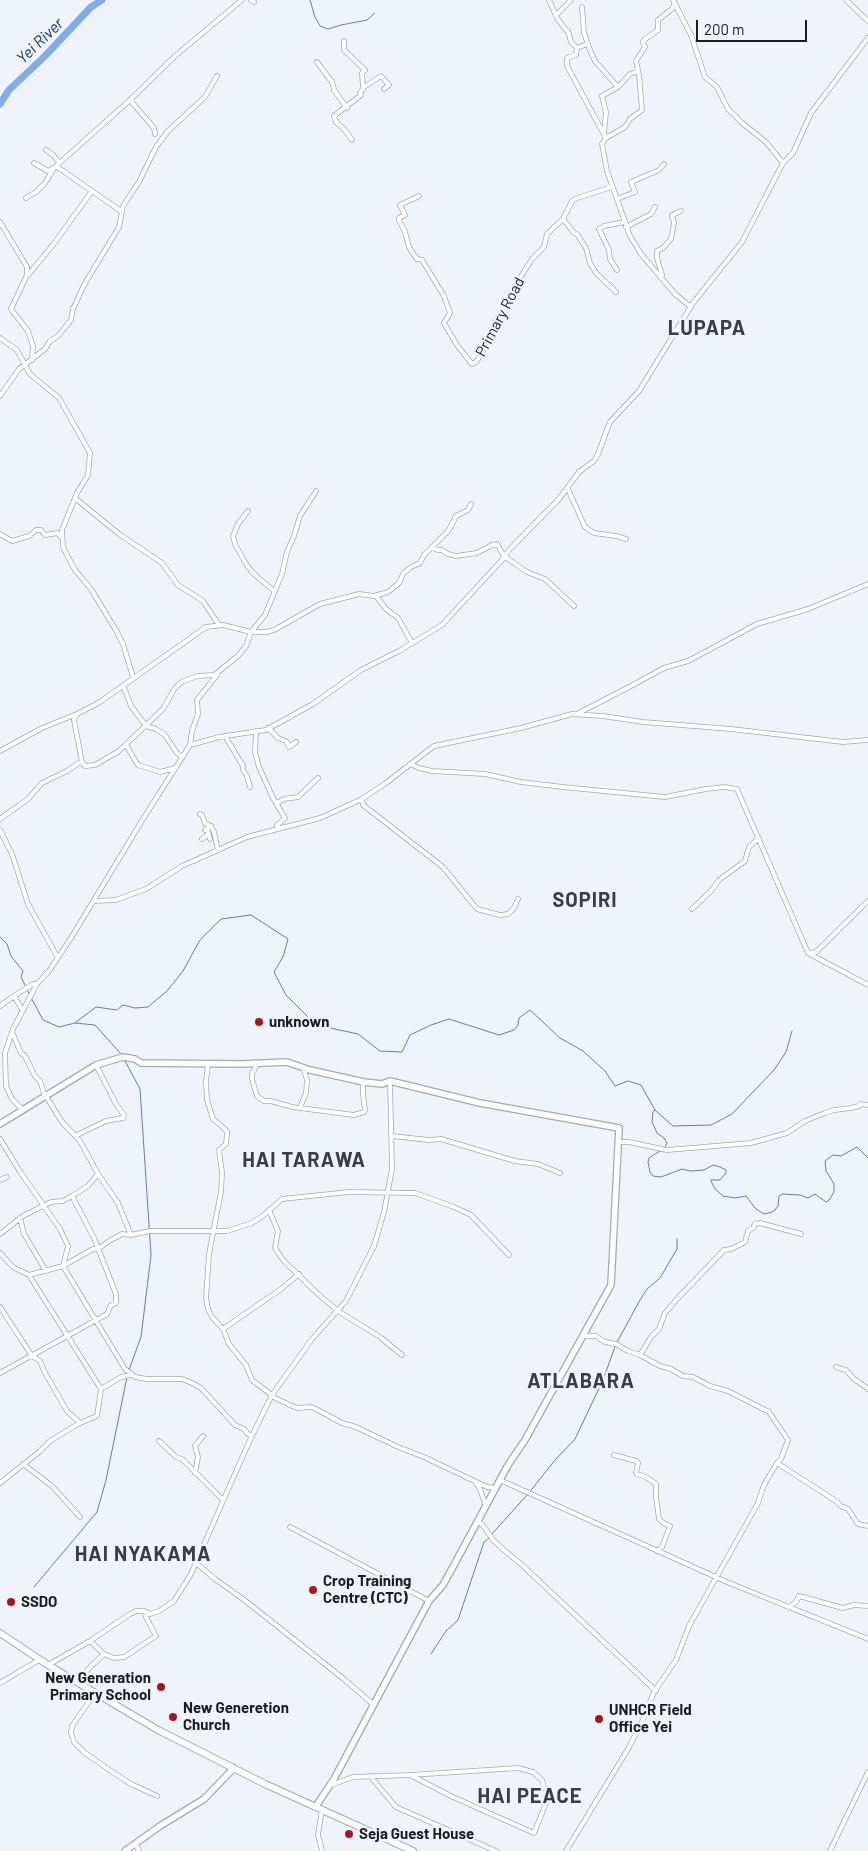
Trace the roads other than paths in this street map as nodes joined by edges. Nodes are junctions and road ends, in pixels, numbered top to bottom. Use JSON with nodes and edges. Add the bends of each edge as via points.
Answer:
{"nodes":[{"id":1,"x":242,"y":0,"type":"edge"},
{"id":2,"x":549,"y":0,"type":"edge"},
{"id":3,"x":571,"y":0,"type":"edge"},
{"id":4,"x":846,"y":0,"type":"edge"},
{"id":5,"x":674,"y":2,"type":"edge"},
{"id":6,"x":582,"y":7,"type":"dead end"},
{"id":7,"x":556,"y":15,"type":"junction"},
{"id":8,"x":868,"y":21,"type":"edge"},
{"id":9,"x":868,"y":38,"type":"edge"},
{"id":10,"x":344,"y":41,"type":"dead end"},
{"id":11,"x":587,"y":44,"type":"junction"},
{"id":12,"x":577,"y":48,"type":"junction"},
{"id":13,"x":317,"y":62,"type":"dead end"},
{"id":14,"x":638,"y":70,"type":"junction"},
{"id":15,"x":217,"y":76,"type":"dead end"},
{"id":16,"x":618,"y":88,"type":"junction"},
{"id":17,"x":363,"y":89,"type":"junction"},
{"id":18,"x":384,"y":89,"type":"dead end"},
{"id":19,"x":130,"y":100,"type":"junction"},
{"id":20,"x":347,"y":108,"type":"junction"},
{"id":21,"x":155,"y":134,"type":"dead end"},
{"id":22,"x":605,"y":137,"type":"junction"},
{"id":23,"x":352,"y":140,"type":"dead end"},
{"id":24,"x":46,"y":150,"type":"dead end"},
{"id":25,"x":34,"y":163,"type":"dead end"},
{"id":26,"x":782,"y":163,"type":"junction"},
{"id":27,"x":664,"y":164,"type":"dead end"},
{"id":28,"x":56,"y":165,"type":"junction"},
{"id":29,"x":612,"y":187,"type":"junction"},
{"id":30,"x":92,"y":192,"type":"junction"},
{"id":31,"x":419,"y":196,"type":"dead end"},
{"id":32,"x":26,"y":198,"type":"dead end"},
{"id":33,"x":617,"y":199,"type":"junction"},
{"id":34,"x":655,"y":207,"type":"dead end"},
{"id":35,"x":121,"y":211,"type":"junction"},
{"id":36,"x":682,"y":211,"type":"dead end"},
{"id":37,"x":563,"y":219,"type":"junction"},
{"id":38,"x":0,"y":222,"type":"edge"},
{"id":39,"x":625,"y":225,"type":"junction"},
{"id":40,"x":617,"y":270,"type":"dead end"},
{"id":41,"x":29,"y":273,"type":"junction"},
{"id":42,"x":664,"y":280,"type":"junction"},
{"id":43,"x":616,"y":292,"type":"dead end"},
{"id":44,"x":691,"y":307,"type":"junction"},
{"id":45,"x":0,"y":338,"type":"edge"},
{"id":46,"x":32,"y":360,"type":"junction"},
{"id":47,"x":24,"y":365,"type":"junction"},
{"id":48,"x":0,"y":396,"type":"edge"},
{"id":49,"x":568,"y":489,"type":"junction"},
{"id":50,"x":316,"y":491,"type":"dead end"},
{"id":51,"x":75,"y":498,"type":"junction"},
{"id":52,"x":471,"y":504,"type":"dead end"},
{"id":53,"x":248,"y":510,"type":"dead end"},
{"id":54,"x":0,"y":534,"type":"edge"},
{"id":55,"x":62,"y":539,"type":"junction"},
{"id":56,"x":626,"y":539,"type":"dead end"},
{"id":57,"x":432,"y":548,"type":"junction"},
{"id":58,"x":504,"y":556,"type":"junction"},
{"id":59,"x":868,"y":584,"type":"edge"},
{"id":60,"x":274,"y":591,"type":"junction"},
{"id":61,"x":376,"y":596,"type":"junction"},
{"id":62,"x":574,"y":606,"type":"dead end"},
{"id":63,"x":218,"y":625,"type":"junction"},
{"id":64,"x":251,"y":632,"type":"junction"},
{"id":65,"x":412,"y":643,"type":"junction"},
{"id":66,"x":218,"y":673,"type":"junction"},
{"id":67,"x":133,"y":677,"type":"junction"},
{"id":68,"x":123,"y":685,"type":"junction"},
{"id":69,"x":77,"y":714,"type":"junction"},
{"id":70,"x":576,"y":714,"type":"junction"},
{"id":71,"x":146,"y":726,"type":"junction"},
{"id":72,"x":268,"y":728,"type":"junction"},
{"id":73,"x":256,"y":731,"type":"junction"},
{"id":74,"x":225,"y":736,"type":"junction"},
{"id":75,"x":868,"y":740,"type":"edge"},
{"id":76,"x":296,"y":742,"type":"dead end"},
{"id":77,"x":126,"y":745,"type":"junction"},
{"id":78,"x":190,"y":745,"type":"junction"},
{"id":79,"x":0,"y":750,"type":"edge"},
{"id":80,"x":182,"y":757,"type":"junction"},
{"id":81,"x":82,"y":762,"type":"junction"},
{"id":82,"x":410,"y":764,"type":"junction"},
{"id":83,"x":175,"y":768,"type":"junction"},
{"id":84,"x":318,"y":778,"type":"dead end"},
{"id":85,"x":250,"y":787,"type":"dead end"},
{"id":86,"x":362,"y":798,"type":"junction"},
{"id":87,"x":277,"y":803,"type":"junction"},
{"id":88,"x":200,"y":814,"type":"dead end"},
{"id":89,"x":0,"y":819,"type":"edge"},
{"id":90,"x":207,"y":828,"type":"junction"},
{"id":91,"x":280,"y":828,"type":"junction"},
{"id":92,"x":0,"y":830,"type":"edge"},
{"id":93,"x":759,"y":838,"type":"junction"},
{"id":94,"x":202,"y":839,"type":"dead end"},
{"id":95,"x":218,"y":850,"type":"junction"},
{"id":96,"x":518,"y":899,"type":"dead end"},
{"id":97,"x":94,"y":902,"type":"junction"},
{"id":98,"x":868,"y":902,"type":"edge"},
{"id":99,"x":692,"y":909,"type":"dead end"},
{"id":100,"x":808,"y":953,"type":"junction"},
{"id":101,"x":58,"y":958,"type":"junction"},
{"id":102,"x":37,"y":984,"type":"junction"},
{"id":103,"x":868,"y":985,"type":"edge"},
{"id":104,"x":14,"y":996,"type":"junction"},
{"id":105,"x":0,"y":1006,"type":"edge"},
{"id":106,"x":23,"y":1011,"type":"junction"},
{"id":107,"x":12,"y":1032,"type":"junction"},
{"id":108,"x":208,"y":1064,"type":"junction"},
{"id":109,"x":257,"y":1064,"type":"junction"},
{"id":110,"x":96,"y":1065,"type":"junction"},
{"id":111,"x":303,"y":1067,"type":"junction"},
{"id":112,"x":390,"y":1081,"type":"junction"},
{"id":113,"x":363,"y":1082,"type":"junction"},
{"id":114,"x":45,"y":1095,"type":"junction"},
{"id":115,"x":868,"y":1105,"type":"edge"},
{"id":116,"x":300,"y":1108,"type":"junction"},
{"id":117,"x":22,"y":1109,"type":"junction"},
{"id":118,"x":0,"y":1124,"type":"edge"},
{"id":119,"x":75,"y":1136,"type":"junction"},
{"id":120,"x":392,"y":1136,"type":"junction"},
{"id":121,"x":0,"y":1138,"type":"edge"},
{"id":122,"x":618,"y":1142,"type":"junction"},
{"id":123,"x":560,"y":1172,"type":"dead end"},
{"id":124,"x":98,"y":1174,"type":"junction"},
{"id":125,"x":7,"y":1176,"type":"dead end"},
{"id":126,"x":0,"y":1180,"type":"edge"},
{"id":127,"x":388,"y":1192,"type":"junction"},
{"id":128,"x":72,"y":1196,"type":"junction"},
{"id":129,"x":43,"y":1206,"type":"junction"},
{"id":130,"x":268,"y":1210,"type":"junction"},
{"id":131,"x":20,"y":1218,"type":"junction"},
{"id":132,"x":213,"y":1231,"type":"junction"},
{"id":133,"x":0,"y":1234,"type":"edge"},
{"id":134,"x":801,"y":1234,"type":"dead end"},
{"id":135,"x":131,"y":1235,"type":"junction"},
{"id":136,"x":98,"y":1249,"type":"junction"},
{"id":137,"x":0,"y":1253,"type":"edge"},
{"id":138,"x":510,"y":1254,"type":"dead end"},
{"id":139,"x":63,"y":1266,"type":"junction"},
{"id":140,"x":46,"y":1271,"type":"junction"},
{"id":141,"x":299,"y":1274,"type":"junction"},
{"id":142,"x":29,"y":1275,"type":"junction"},
{"id":143,"x":0,"y":1307,"type":"edge"},
{"id":144,"x":338,"y":1311,"type":"junction"},
{"id":145,"x":95,"y":1321,"type":"junction"},
{"id":146,"x":222,"y":1329,"type":"junction"},
{"id":147,"x":584,"y":1334,"type":"junction"},
{"id":148,"x":67,"y":1335,"type":"junction"},
{"id":149,"x":402,"y":1355,"type":"dead end"},
{"id":150,"x":640,"y":1355,"type":"junction"},
{"id":151,"x":32,"y":1356,"type":"junction"},
{"id":152,"x":836,"y":1367,"type":"dead end"},
{"id":153,"x":0,"y":1373,"type":"edge"},
{"id":154,"x":130,"y":1375,"type":"junction"},
{"id":155,"x":868,"y":1388,"type":"edge"},
{"id":156,"x":101,"y":1389,"type":"junction"},
{"id":157,"x":272,"y":1394,"type":"junction"},
{"id":158,"x":80,"y":1423,"type":"junction"},
{"id":159,"x":203,"y":1436,"type":"dead end"},
{"id":160,"x":252,"y":1436,"type":"junction"},
{"id":161,"x":159,"y":1441,"type":"dead end"},
{"id":162,"x":614,"y":1454,"type":"dead end"},
{"id":163,"x":777,"y":1463,"type":"junction"},
{"id":164,"x":23,"y":1464,"type":"junction"},
{"id":165,"x":195,"y":1472,"type":"junction"},
{"id":166,"x":500,"y":1480,"type":"junction"},
{"id":167,"x":475,"y":1482,"type":"junction"},
{"id":168,"x":0,"y":1483,"type":"edge"},
{"id":169,"x":495,"y":1488,"type":"junction"},
{"id":170,"x":223,"y":1500,"type":"junction"},
{"id":171,"x":486,"y":1506,"type":"junction"},
{"id":172,"x":80,"y":1517,"type":"dead end"},
{"id":173,"x":477,"y":1522,"type":"junction"},
{"id":174,"x":290,"y":1526,"type":"dead end"},
{"id":175,"x":868,"y":1526,"type":"edge"},
{"id":176,"x":657,"y":1551,"type":"junction"},
{"id":177,"x":196,"y":1563,"type":"junction"},
{"id":178,"x":717,"y":1576,"type":"junction"},
{"id":179,"x":429,"y":1601,"type":"junction"},
{"id":180,"x":789,"y":1606,"type":"junction"},
{"id":181,"x":868,"y":1606,"type":"edge"},
{"id":182,"x":147,"y":1612,"type":"junction"},
{"id":183,"x":0,"y":1633,"type":"edge"},
{"id":184,"x":868,"y":1639,"type":"edge"},
{"id":185,"x":90,"y":1641,"type":"junction"},
{"id":186,"x":104,"y":1654,"type":"junction"},
{"id":187,"x":39,"y":1660,"type":"junction"},
{"id":188,"x":48,"y":1665,"type":"junction"},
{"id":189,"x":0,"y":1683,"type":"edge"},
{"id":190,"x":80,"y":1684,"type":"junction"},
{"id":191,"x":656,"y":1691,"type":"junction"},
{"id":192,"x":95,"y":1693,"type":"junction"},
{"id":193,"x":374,"y":1705,"type":"junction"},
{"id":194,"x":234,"y":1768,"type":"junction"},
{"id":195,"x":868,"y":1772,"type":"edge"},
{"id":196,"x":410,"y":1775,"type":"junction"},
{"id":197,"x":370,"y":1776,"type":"junction"},
{"id":198,"x":330,"y":1785,"type":"junction"},
{"id":199,"x":157,"y":1796,"type":"dead end"},
{"id":200,"x":319,"y":1808,"type":"junction"},
{"id":201,"x":135,"y":1843,"type":"junction"},
{"id":202,"x":124,"y":1851,"type":"edge"},
{"id":203,"x":138,"y":1851,"type":"edge"},
{"id":204,"x":322,"y":1851,"type":"edge"},
{"id":205,"x":413,"y":1851,"type":"edge"},
{"id":206,"x":496,"y":1851,"type":"edge"},
{"id":207,"x":566,"y":1851,"type":"edge"},
{"id":208,"x":830,"y":1851,"type":"edge"}],
"edges":[{"from":1,"to":19,"type":"street","via":[[175,56]]},
{"from":2,"to":7,"type":"street"},
{"from":3,"to":7,"type":"street"},
{"from":4,"to":8,"type":"street"},
{"from":5,"to":14,"type":"street","via":[[672,9],[658,20],[658,30],[643,42],[645,47],[636,61]]},
{"from":5,"to":26,"type":"street","via":[[691,36],[705,77],[717,87],[728,109],[766,142]]},
{"from":6,"to":11,"type":"street"},
{"from":7,"to":12,"type":"street"},
{"from":9,"to":26,"type":"street","via":[[811,114],[793,153]]},
{"from":10,"to":17,"type":"street","via":[[344,50],[365,70],[362,73]]},
{"from":11,"to":12,"type":"street"},
{"from":11,"to":16,"type":"street","via":[[595,61]]},
{"from":12,"to":22,"type":"street","via":[[576,55],[567,58],[567,66]]},
{"from":13,"to":20,"type":"street"},
{"from":14,"to":16,"type":"street"},
{"from":14,"to":22,"type":"street","via":[[642,110],[625,127]]},
{"from":15,"to":35,"type":"street","via":[[205,97],[159,142]]},
{"from":16,"to":22,"type":"street","via":[[602,96],[606,112]]},
{"from":17,"to":18,"type":"street","via":[[381,76],[388,85]]},
{"from":17,"to":20,"type":"street"},
{"from":19,"to":21,"type":"street","via":[[154,128]]},
{"from":19,"to":28,"type":"street"},
{"from":20,"to":23,"type":"street","via":[[334,116]]},
{"from":22,"to":29,"type":"street","via":[[602,144]]},
{"from":24,"to":28,"type":"street","via":[[54,155]]},
{"from":25,"to":28,"type":"street","via":[[48,171]]},
{"from":26,"to":44,"type":"street","via":[[742,242]]},
{"from":27,"to":33,"type":"street","via":[[659,170],[630,182],[635,192]]},
{"from":28,"to":30,"type":"street"},
{"from":28,"to":32,"type":"street","via":[[46,183]]},
{"from":29,"to":33,"type":"street"},
{"from":29,"to":37,"type":"street","via":[[572,201]]},
{"from":30,"to":35,"type":"street"},
{"from":30,"to":41,"type":"street"},
{"from":31,"to":37,"type":"street","name":"Primary Road","via":[[400,205],[405,215],[399,220],[409,247],[440,287],[450,313],[444,323],[472,364],[487,345],[494,321],[510,300],[518,281],[544,247],[547,234]]},
{"from":33,"to":39,"type":"street"},
{"from":34,"to":39,"type":"street","via":[[651,214]]},
{"from":35,"to":46,"type":"street","via":[[119,227],[84,285],[71,320]]},
{"from":36,"to":42,"type":"street","via":[[672,215],[672,238],[657,251]]},
{"from":37,"to":43,"type":"street","via":[[586,248],[596,273]]},
{"from":38,"to":41,"type":"street"},
{"from":39,"to":40,"type":"street","via":[[599,229]]},
{"from":39,"to":42,"type":"street","via":[[642,254]]},
{"from":41,"to":46,"type":"street","via":[[11,310],[28,331],[33,346]]},
{"from":42,"to":44,"type":"street"},
{"from":44,"to":49,"type":"street","via":[[638,391],[610,422],[594,461],[579,472]]},
{"from":45,"to":47,"type":"street","via":[[17,350]]},
{"from":46,"to":47,"type":"street"},
{"from":47,"to":48,"type":"street"},
{"from":47,"to":51,"type":"street","via":[[59,398],[90,453],[88,475]]},
{"from":49,"to":56,"type":"street","via":[[585,526],[594,533]]},
{"from":49,"to":58,"type":"street"},
{"from":50,"to":60,"type":"street","via":[[300,516]]},
{"from":51,"to":55,"type":"street","via":[[62,530]]},
{"from":51,"to":63,"type":"street","via":[[119,534],[162,563],[178,585],[203,601]]},
{"from":52,"to":57,"type":"street","via":[[468,510],[456,516],[449,530]]},
{"from":53,"to":60,"type":"street","via":[[233,536],[235,544],[253,573]]},
{"from":54,"to":55,"type":"street","via":[[12,541],[41,530],[45,535],[58,533]]},
{"from":55,"to":67,"type":"street","via":[[75,570],[91,589],[117,632]]},
{"from":57,"to":58,"type":"street","via":[[460,555],[476,553],[497,544]]},
{"from":57,"to":61,"type":"street","via":[[420,563],[403,574],[399,584]]},
{"from":58,"to":62,"type":"street","via":[[527,572],[545,579]]},
{"from":58,"to":65,"type":"street","via":[[442,624]]},
{"from":59,"to":70,"type":"street","via":[[808,610],[757,624]]},
{"from":60,"to":64,"type":"street","via":[[265,615]]},
{"from":61,"to":64,"type":"street","via":[[359,594],[320,604],[274,630]]},
{"from":61,"to":65,"type":"street","via":[[398,618]]},
{"from":63,"to":64,"type":"street"},
{"from":63,"to":67,"type":"street","via":[[206,627]]},
{"from":64,"to":66,"type":"street","via":[[238,656]]},
{"from":65,"to":72,"type":"street","via":[[361,670],[313,704]]},
{"from":66,"to":71,"type":"street","via":[[184,681]]},
{"from":66,"to":78,"type":"street","via":[[197,700],[198,714]]},
{"from":67,"to":68,"type":"street"},
{"from":68,"to":69,"type":"street"},
{"from":68,"to":71,"type":"street","via":[[131,706]]},
{"from":69,"to":79,"type":"street"},
{"from":69,"to":81,"type":"street","via":[[74,720]]},
{"from":70,"to":75,"type":"street","via":[[834,742]]},
{"from":70,"to":82,"type":"street","via":[[434,746]]},
{"from":71,"to":77,"type":"street"},
{"from":71,"to":80,"type":"street","via":[[165,735]]},
{"from":72,"to":73,"type":"street"},
{"from":72,"to":76,"type":"street","via":[[289,747]]},
{"from":73,"to":74,"type":"street"},
{"from":73,"to":87,"type":"street","via":[[255,752],[259,767]]},
{"from":74,"to":78,"type":"street"},
{"from":74,"to":85,"type":"street","via":[[243,766]]},
{"from":77,"to":81,"type":"street","via":[[95,765],[85,766]]},
{"from":77,"to":83,"type":"street","via":[[138,765],[160,772]]},
{"from":78,"to":80,"type":"street"},
{"from":80,"to":83,"type":"street"},
{"from":81,"to":89,"type":"street","via":[[42,783],[28,799]]},
{"from":82,"to":86,"type":"street"},
{"from":82,"to":93,"type":"street","via":[[432,771],[485,774],[563,787],[665,797],[706,789],[738,789]]},
{"from":83,"to":97,"type":"street"},
{"from":84,"to":87,"type":"street","via":[[298,796]]},
{"from":86,"to":91,"type":"street","via":[[320,818]]},
{"from":86,"to":96,"type":"street","via":[[364,805],[443,867],[477,909],[508,914]]},
{"from":87,"to":91,"type":"street","via":[[285,818],[277,825]]},
{"from":88,"to":90,"type":"street"},
{"from":90,"to":94,"type":"street","via":[[210,836]]},
{"from":90,"to":95,"type":"street","via":[[214,832]]},
{"from":91,"to":95,"type":"street"},
{"from":92,"to":101,"type":"street","via":[[12,854],[28,904]]},
{"from":93,"to":99,"type":"street","via":[[749,847],[744,860],[719,880]]},
{"from":93,"to":100,"type":"street"},
{"from":95,"to":97,"type":"street","via":[[182,866],[146,889],[116,900]]},
{"from":97,"to":101,"type":"street"},
{"from":98,"to":100,"type":"street","via":[[816,952]]},
{"from":100,"to":103,"type":"street"},
{"from":101,"to":102,"type":"street"},
{"from":102,"to":104,"type":"street"},
{"from":102,"to":106,"type":"street"},
{"from":104,"to":105,"type":"street"},
{"from":104,"to":106,"type":"street"},
{"from":106,"to":107,"type":"street"},
{"from":107,"to":114,"type":"street"},
{"from":107,"to":117,"type":"street","via":[[5,1054],[6,1086]]},
{"from":108,"to":109,"type":"street"},
{"from":108,"to":110,"type":"street","via":[[140,1063],[123,1057]]},
{"from":108,"to":132,"type":"street","via":[[207,1100],[213,1119],[227,1131],[226,1144],[219,1150],[222,1173]]},
{"from":109,"to":111,"type":"street","via":[[287,1062]]},
{"from":109,"to":116,"type":"street","via":[[252,1079],[257,1096]]},
{"from":110,"to":114,"type":"street"},
{"from":110,"to":119,"type":"street","via":[[124,1115]]},
{"from":111,"to":113,"type":"street"},
{"from":111,"to":116,"type":"street","via":[[307,1080],[306,1094]]},
{"from":112,"to":113,"type":"street","via":[[382,1084]]},
{"from":112,"to":120,"type":"street"},
{"from":112,"to":122,"type":"street","via":[[480,1103],[619,1128]]},
{"from":113,"to":116,"type":"street","via":[[364,1112],[354,1115]]},
{"from":114,"to":117,"type":"street"},
{"from":114,"to":119,"type":"street"},
{"from":115,"to":122,"type":"street","via":[[828,1112],[786,1133],[751,1143],[666,1150]]},
{"from":117,"to":118,"type":"street"},
{"from":119,"to":124,"type":"street"},
{"from":120,"to":123,"type":"street","via":[[441,1140]]},
{"from":120,"to":127,"type":"street","via":[[393,1158]]},
{"from":121,"to":129,"type":"street"},
{"from":122,"to":147,"type":"street","via":[[611,1285]]},
{"from":124,"to":128,"type":"street","via":[[88,1186]]},
{"from":124,"to":135,"type":"street","via":[[118,1203]]},
{"from":125,"to":126,"type":"street"},
{"from":127,"to":130,"type":"street","via":[[282,1199]]},
{"from":127,"to":138,"type":"street","via":[[415,1193],[464,1211]]},
{"from":127,"to":144,"type":"street","via":[[374,1246]]},
{"from":128,"to":129,"type":"street"},
{"from":128,"to":136,"type":"street"},
{"from":129,"to":131,"type":"street"},
{"from":129,"to":139,"type":"street","via":[[68,1246]]},
{"from":130,"to":132,"type":"street","via":[[241,1228]]},
{"from":130,"to":141,"type":"street","via":[[278,1231],[275,1248]]},
{"from":131,"to":133,"type":"street"},
{"from":131,"to":140,"type":"street","via":[[24,1234]]},
{"from":132,"to":135,"type":"street","via":[[150,1231]]},
{"from":132,"to":146,"type":"street","via":[[206,1298],[212,1317]]},
{"from":134,"to":150,"type":"street","via":[[755,1224],[748,1231],[745,1242],[724,1250],[668,1309],[660,1329]]},
{"from":135,"to":136,"type":"street","via":[[122,1234]]},
{"from":136,"to":139,"type":"street"},
{"from":136,"to":145,"type":"street","via":[[116,1294],[116,1303]]},
{"from":137,"to":142,"type":"street","via":[[13,1267]]},
{"from":139,"to":140,"type":"street"},
{"from":139,"to":145,"type":"street"},
{"from":140,"to":142,"type":"street"},
{"from":141,"to":144,"type":"street"},
{"from":141,"to":146,"type":"street"},
{"from":142,"to":148,"type":"street"},
{"from":143,"to":151,"type":"street"},
{"from":144,"to":149,"type":"street"},
{"from":144,"to":157,"type":"street"},
{"from":145,"to":148,"type":"street"},
{"from":145,"to":154,"type":"street"},
{"from":146,"to":157,"type":"street","via":[[248,1368],[252,1380]]},
{"from":147,"to":150,"type":"street"},
{"from":147,"to":166,"type":"street"},
{"from":148,"to":151,"type":"street"},
{"from":148,"to":156,"type":"street"},
{"from":150,"to":163,"type":"street","via":[[683,1376],[728,1391],[768,1412],[788,1440]]},
{"from":151,"to":153,"type":"street"},
{"from":151,"to":158,"type":"street","via":[[40,1361],[67,1410]]},
{"from":152,"to":155,"type":"street","via":[[846,1370]]},
{"from":154,"to":156,"type":"street","via":[[121,1376]]},
{"from":154,"to":160,"type":"street","via":[[147,1379],[182,1379],[194,1384],[202,1388],[235,1425]]},
{"from":156,"to":158,"type":"street","via":[[97,1416]]},
{"from":157,"to":160,"type":"street"},
{"from":157,"to":167,"type":"street","via":[[297,1408],[316,1409]]},
{"from":158,"to":164,"type":"street","via":[[50,1441]]},
{"from":159,"to":165,"type":"street","via":[[195,1446],[198,1457]]},
{"from":160,"to":170,"type":"street"},
{"from":161,"to":165,"type":"street"},
{"from":162,"to":176,"type":"street","via":[[636,1461],[636,1473],[656,1484],[659,1519],[670,1526],[662,1547]]},
{"from":163,"to":175,"type":"street","via":[[848,1509],[858,1524]]},
{"from":163,"to":178,"type":"street"},
{"from":164,"to":168,"type":"street"},
{"from":164,"to":172,"type":"street","via":[[52,1486]]},
{"from":165,"to":170,"type":"street"},
{"from":166,"to":169,"type":"street"},
{"from":166,"to":176,"type":"street"},
{"from":167,"to":169,"type":"street"},
{"from":167,"to":171,"type":"street"},
{"from":169,"to":171,"type":"street"},
{"from":170,"to":177,"type":"street"},
{"from":171,"to":173,"type":"street"},
{"from":173,"to":179,"type":"street"},
{"from":173,"to":191,"type":"street"},
{"from":174,"to":179,"type":"street"},
{"from":176,"to":178,"type":"street"},
{"from":177,"to":182,"type":"street","via":[[174,1601],[158,1611]]},
{"from":177,"to":193,"type":"street"},
{"from":178,"to":180,"type":"street"},
{"from":178,"to":191,"type":"street","via":[[676,1660]]},
{"from":179,"to":193,"type":"street"},
{"from":180,"to":181,"type":"street","via":[[799,1596],[843,1608]]},
{"from":180,"to":184,"type":"street"},
{"from":182,"to":185,"type":"street","via":[[130,1614]]},
{"from":182,"to":186,"type":"street","via":[[155,1638],[124,1657]]},
{"from":183,"to":187,"type":"main road"},
{"from":185,"to":186,"type":"street"},
{"from":185,"to":188,"type":"street"},
{"from":186,"to":190,"type":"street","via":[[88,1669]]},
{"from":187,"to":188,"type":"main road"},
{"from":187,"to":189,"type":"street"},
{"from":188,"to":190,"type":"main road"},
{"from":190,"to":192,"type":"main road"},
{"from":191,"to":207,"type":"street","via":[[628,1749]]},
{"from":192,"to":194,"type":"main road","via":[[158,1730]]},
{"from":192,"to":199,"type":"street","via":[[72,1726],[74,1742],[111,1771]]},
{"from":193,"to":198,"type":"street"},
{"from":194,"to":200,"type":"main road"},
{"from":194,"to":201,"type":"street","via":[[204,1799]]},
{"from":195,"to":208,"type":"street"},
{"from":196,"to":196,"type":"street","via":[[518,1768],[532,1772],[542,1780],[546,1803],[534,1833]]},
{"from":196,"to":197,"type":"street"},
{"from":197,"to":198,"type":"street","via":[[353,1777]]},
{"from":197,"to":206,"type":"street","via":[[396,1807]]},
{"from":198,"to":200,"type":"street"},
{"from":200,"to":204,"type":"street","via":[[318,1835]]},
{"from":200,"to":205,"type":"main road"},
{"from":201,"to":202,"type":"street"},
{"from":201,"to":203,"type":"street"}]}
